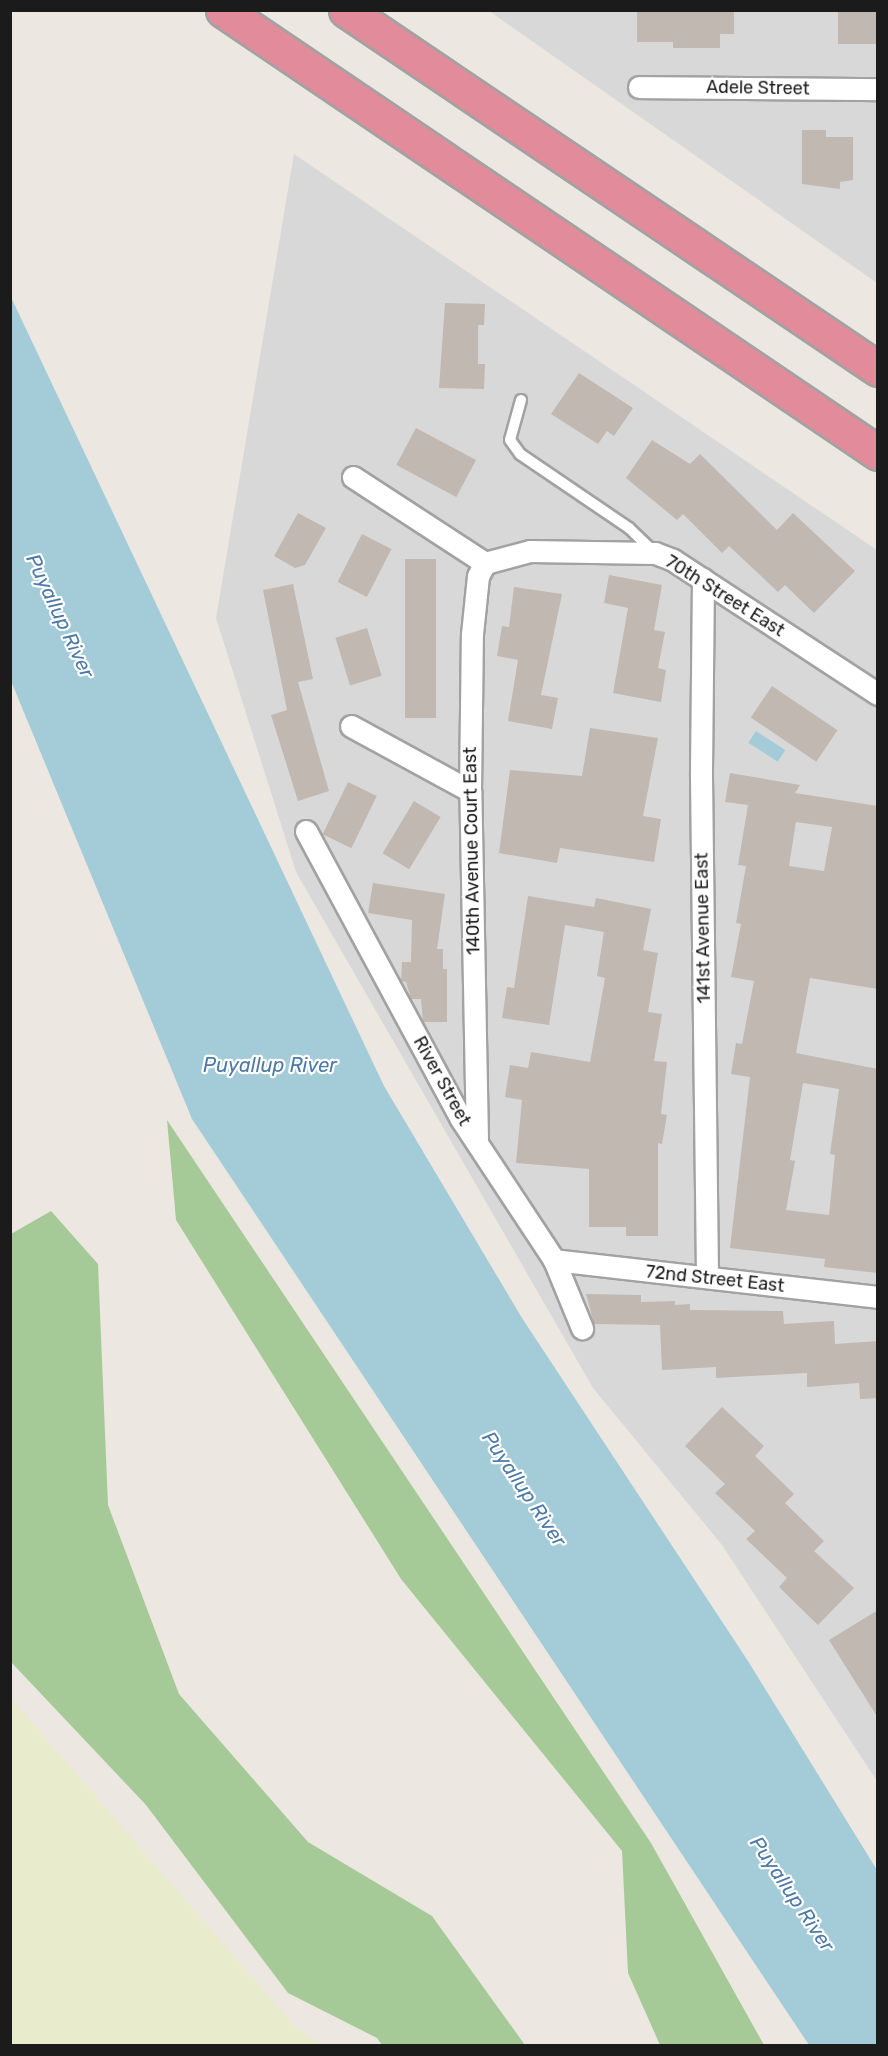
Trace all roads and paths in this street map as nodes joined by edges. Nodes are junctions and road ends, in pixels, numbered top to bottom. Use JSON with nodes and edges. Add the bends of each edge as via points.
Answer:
{"nodes":[{"id":1,"x":223,"y":10,"type":"edge"},
{"id":2,"x":346,"y":10,"type":"edge"},
{"id":3,"x":639,"y":87,"type":"dead end"},
{"id":4,"x":878,"y":89,"type":"edge"},
{"id":5,"x":878,"y":369,"type":"edge"},
{"id":6,"x":521,"y":400,"type":"dead end"},
{"id":7,"x":878,"y":453,"type":"edge"},
{"id":8,"x":352,"y":477,"type":"dead end"},
{"id":9,"x":655,"y":553,"type":"junction"},
{"id":10,"x":485,"y":563,"type":"junction"},
{"id":11,"x":703,"y":579,"type":"junction"},
{"id":12,"x":878,"y":694,"type":"edge"},
{"id":13,"x":351,"y":726,"type":"dead end"},
{"id":14,"x":470,"y":791,"type":"junction"},
{"id":15,"x":306,"y":831,"type":"dead end"},
{"id":16,"x":477,"y":1140,"type":"junction"},
{"id":17,"x":554,"y":1260,"type":"junction"},
{"id":18,"x":707,"y":1277,"type":"junction"},
{"id":19,"x":878,"y":1297,"type":"edge"},
{"id":20,"x":582,"y":1328,"type":"dead end"}],
"edges":[{"from":1,"to":7,"type":"highway"},
{"from":2,"to":5,"type":"highway"},
{"from":3,"to":4,"type":"street","name":"Adele Street"},
{"from":6,"to":9,"type":"lane","via":[[510,440],[520,454],[629,528]]},
{"from":8,"to":10,"type":"street"},
{"from":9,"to":10,"type":"street","name":"70th Street East","via":[[530,551]]},
{"from":9,"to":11,"type":"street","name":"70th Street East"},
{"from":10,"to":14,"type":"street","name":"140th Avenue Court East","via":[[478,576],[472,634]]},
{"from":11,"to":12,"type":"street","name":"70th Street East"},
{"from":11,"to":18,"type":"street","name":"141st Avenue East","via":[[701,776]]},
{"from":13,"to":14,"type":"street"},
{"from":14,"to":16,"type":"street","name":"140th Avenue Court East"},
{"from":15,"to":16,"type":"street","name":"River Street","via":[[461,1119]]},
{"from":16,"to":17,"type":"street","name":"River Street"},
{"from":17,"to":18,"type":"street","name":"72nd Street East"},
{"from":17,"to":20,"type":"street","name":"River Street"},
{"from":18,"to":19,"type":"street","name":"72nd Street East"}]}
